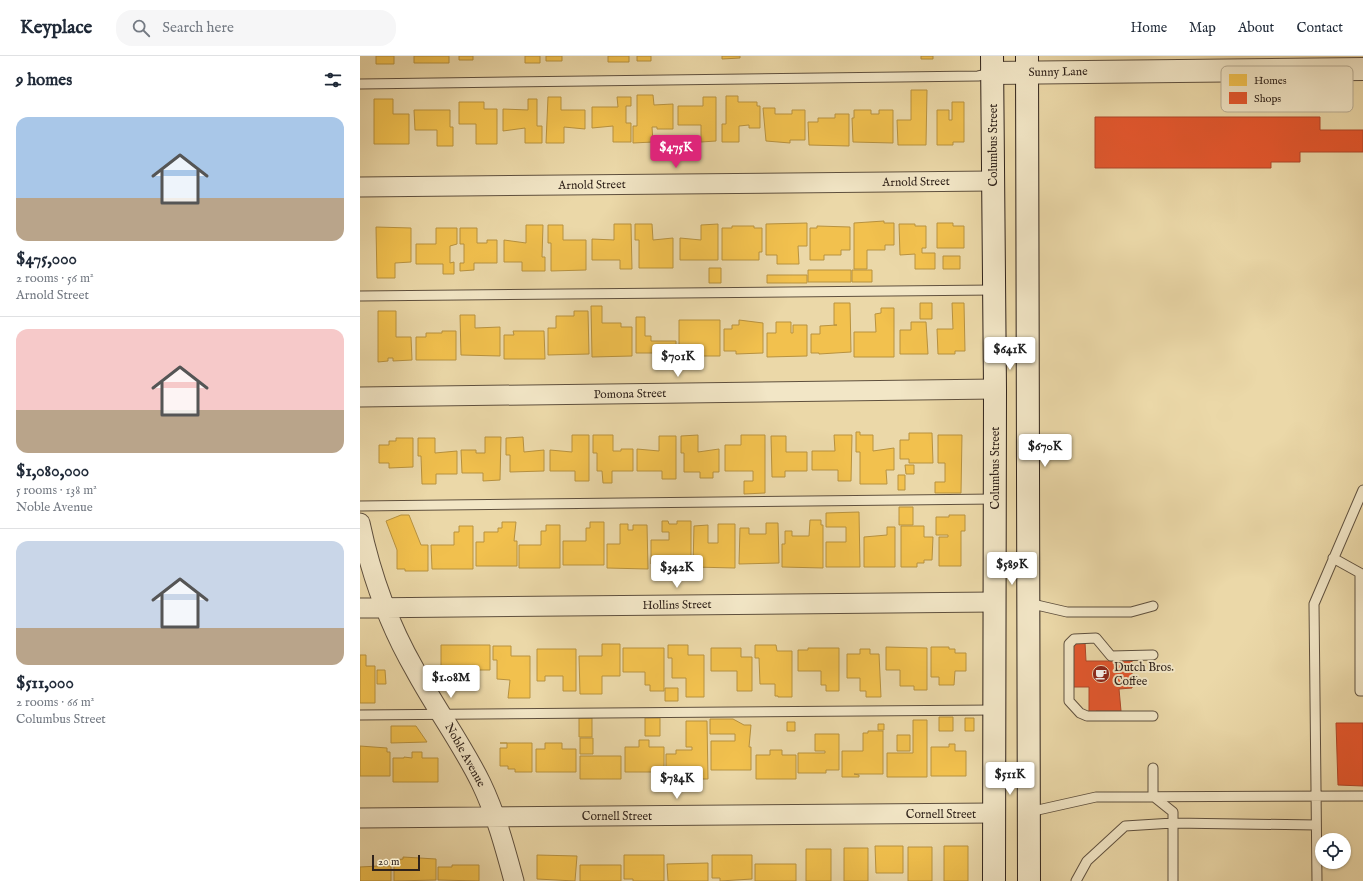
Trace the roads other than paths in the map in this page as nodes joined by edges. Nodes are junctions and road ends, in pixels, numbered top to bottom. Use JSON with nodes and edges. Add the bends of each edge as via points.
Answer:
{"nodes":[{"id":1,"x":1028,"y":64,"type":"edge"},
{"id":2,"x":992,"y":65,"type":"edge"},
{"id":3,"x":1288,"y":66,"type":"edge"},
{"id":4,"x":1353,"y":69,"type":"edge"},
{"id":5,"x":1363,"y":69,"type":"edge"},
{"id":6,"x":360,"y":84,"type":"edge"},
{"id":7,"x":992,"y":181,"type":"junction"},
{"id":8,"x":360,"y":187,"type":"edge"},
{"id":9,"x":994,"y":290,"type":"junction"},
{"id":10,"x":360,"y":296,"type":"edge"},
{"id":11,"x":1028,"y":386,"type":"junction"},
{"id":12,"x":995,"y":390,"type":"junction"},
{"id":13,"x":360,"y":397,"type":"edge"},
{"id":14,"x":1363,"y":490,"type":"edge"},
{"id":15,"x":995,"y":499,"type":"junction"},
{"id":16,"x":360,"y":506,"type":"edge"},
{"id":17,"x":360,"y":523,"type":"edge"},
{"id":18,"x":1333,"y":558,"type":"junction"},
{"id":19,"x":994,"y":602,"type":"junction"},
{"id":20,"x":1028,"y":603,"type":"junction"},
{"id":21,"x":1153,"y":606,"type":"dead end"},
{"id":22,"x":385,"y":607,"type":"junction"},
{"id":23,"x":360,"y":608,"type":"edge"},
{"id":24,"x":1153,"y":656,"type":"dead end"},
{"id":25,"x":1363,"y":691,"type":"edge"},
{"id":26,"x":994,"y":710,"type":"junction"},
{"id":27,"x":442,"y":714,"type":"junction"},
{"id":28,"x":360,"y":715,"type":"edge"},
{"id":29,"x":1153,"y":716,"type":"dead end"},
{"id":30,"x":1153,"y":768,"type":"dead end"},
{"id":31,"x":1153,"y":796,"type":"junction"},
{"id":32,"x":1316,"y":796,"type":"junction"},
{"id":33,"x":1363,"y":796,"type":"edge"},
{"id":34,"x":1029,"y":812,"type":"junction"},
{"id":35,"x":994,"y":813,"type":"junction"},
{"id":36,"x":495,"y":816,"type":"junction"},
{"id":37,"x":360,"y":818,"type":"edge"},
{"id":38,"x":1173,"y":823,"type":"junction"},
{"id":39,"x":1316,"y":825,"type":"junction"},
{"id":40,"x":514,"y":881,"type":"edge"},
{"id":41,"x":994,"y":881,"type":"edge"},
{"id":42,"x":1029,"y":881,"type":"edge"},
{"id":43,"x":1076,"y":881,"type":"edge"},
{"id":44,"x":1173,"y":881,"type":"edge"},
{"id":45,"x":1317,"y":881,"type":"edge"}],
"edges":[{"from":1,"to":2,"type":"main road","name":"Sunny Lane"},
{"from":1,"to":3,"type":"main road","name":"Sunny Lane"},
{"from":1,"to":11,"type":"main road"},
{"from":2,"to":6,"type":"lane","via":[[978,76]]},
{"from":2,"to":7,"type":"main road","name":"Columbus Street"},
{"from":4,"to":5,"type":"main road","name":"Sunny Lane"},
{"from":7,"to":8,"type":"street","name":"Arnold Street"},
{"from":7,"to":9,"type":"main road","name":"Columbus Street"},
{"from":9,"to":10,"type":"lane"},
{"from":9,"to":12,"type":"main road","name":"Columbus Street"},
{"from":11,"to":12,"type":"main road"},
{"from":11,"to":20,"type":"main road"},
{"from":12,"to":13,"type":"street","name":"Pomona Street"},
{"from":12,"to":15,"type":"main road","name":"Columbus Street"},
{"from":14,"to":18,"type":"lane"},
{"from":15,"to":16,"type":"lane"},
{"from":15,"to":19,"type":"main road","name":"Columbus Street"},
{"from":17,"to":22,"type":"street","name":"Noble Avenue"},
{"from":18,"to":25,"type":"lane","via":[[1360,573],[1360,691]]},
{"from":18,"to":32,"type":"lane","via":[[1314,604]]},
{"from":19,"to":20,"type":"main road"},
{"from":19,"to":22,"type":"street","name":"Hollins Street"},
{"from":19,"to":26,"type":"main road","name":"Columbus Street"},
{"from":20,"to":21,"type":"lane","via":[[1067,612],[1131,612]]},
{"from":20,"to":34,"type":"main road"},
{"from":22,"to":23,"type":"street","name":"Hollins Street"},
{"from":22,"to":27,"type":"street","name":"Noble Avenue","via":[[415,670]]},
{"from":24,"to":29,"type":"lane","via":[[1111,656],[1096,638],[1074,639],[1069,644],[1069,701],[1080,713],[1086,716]]},
{"from":26,"to":27,"type":"lane"},
{"from":26,"to":35,"type":"main road","name":"Columbus Street"},
{"from":27,"to":28,"type":"lane"},
{"from":27,"to":36,"type":"street","name":"Noble Avenue","via":[[469,759]]},
{"from":30,"to":31,"type":"lane"},
{"from":31,"to":32,"type":"lane"},
{"from":31,"to":34,"type":"lane","via":[[1096,797]]},
{"from":31,"to":38,"type":"lane","via":[[1173,812]]},
{"from":32,"to":33,"type":"lane"},
{"from":32,"to":39,"type":"lane"},
{"from":34,"to":35,"type":"main road"},
{"from":34,"to":42,"type":"main road"},
{"from":35,"to":36,"type":"street","name":"Cornell Street"},
{"from":35,"to":41,"type":"main road","name":"Columbus Street"},
{"from":36,"to":37,"type":"street","name":"Cornell Street"},
{"from":36,"to":40,"type":"street","name":"Noble Avenue"},
{"from":38,"to":39,"type":"lane"},
{"from":38,"to":43,"type":"lane","via":[[1124,826],[1087,862]]},
{"from":38,"to":44,"type":"lane"},
{"from":39,"to":45,"type":"lane"}]}
